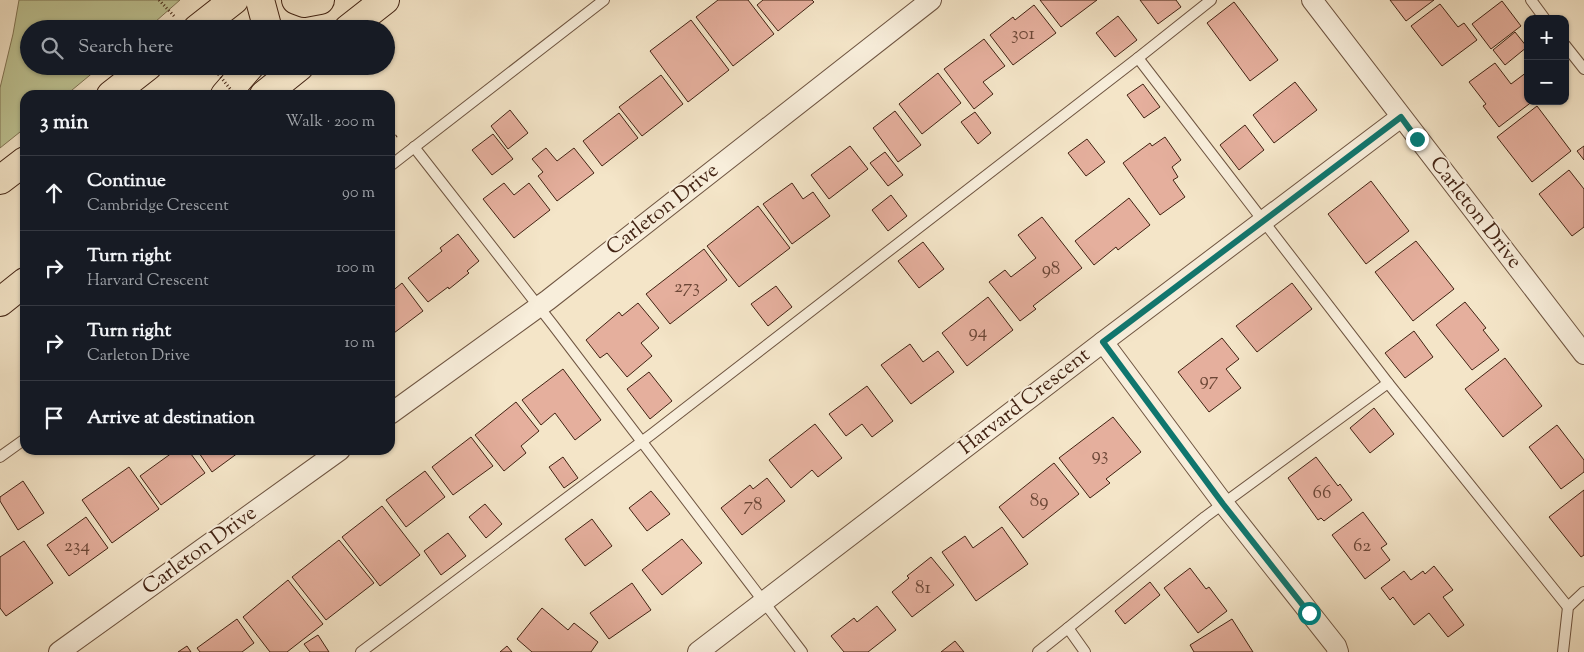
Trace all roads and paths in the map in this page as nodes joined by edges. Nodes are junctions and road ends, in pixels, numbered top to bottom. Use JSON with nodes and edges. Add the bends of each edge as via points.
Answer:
{"nodes":[{"id":1,"x":159,"y":0,"type":"edge"},
{"id":2,"x":234,"y":0,"type":"edge"},
{"id":3,"x":260,"y":0,"type":"edge"},
{"id":4,"x":296,"y":0,"type":"edge"},
{"id":5,"x":320,"y":0,"type":"edge"},
{"id":6,"x":385,"y":0,"type":"edge"},
{"id":7,"x":604,"y":0,"type":"edge"},
{"id":8,"x":931,"y":0,"type":"edge"},
{"id":9,"x":1212,"y":0,"type":"edge"},
{"id":10,"x":1312,"y":0,"type":"edge"},
{"id":11,"x":1531,"y":0,"type":"edge"},
{"id":12,"x":169,"y":10,"type":"dead end"},
{"id":13,"x":1542,"y":15,"type":"edge"},
{"id":14,"x":208,"y":20,"type":"edge"},
{"id":15,"x":265,"y":20,"type":"edge"},
{"id":16,"x":359,"y":20,"type":"edge"},
{"id":17,"x":1569,"y":49,"type":"edge"},
{"id":18,"x":1138,"y":58,"type":"junction"},
{"id":19,"x":1584,"y":69,"type":"edge"},
{"id":20,"x":137,"y":75,"type":"edge"},
{"id":21,"x":219,"y":75,"type":"edge"},
{"id":22,"x":242,"y":75,"type":"edge"},
{"id":23,"x":289,"y":75,"type":"edge"},
{"id":24,"x":117,"y":90,"type":"edge"},
{"id":25,"x":228,"y":90,"type":"edge"},
{"id":26,"x":230,"y":90,"type":"edge"},
{"id":27,"x":270,"y":90,"type":"edge"},
{"id":28,"x":1401,"y":117,"type":"junction"},
{"id":29,"x":414,"y":147,"type":"junction"},
{"id":30,"x":395,"y":162,"type":"edge"},
{"id":31,"x":20,"y":165,"type":"edge"},
{"id":32,"x":0,"y":180,"type":"edge"},
{"id":33,"x":1263,"y":221,"type":"junction"},
{"id":34,"x":20,"y":286,"type":"edge"},
{"id":35,"x":0,"y":302,"type":"edge"},
{"id":36,"x":538,"y":307,"type":"junction"},
{"id":37,"x":1103,"y":342,"type":"junction"},
{"id":38,"x":1584,"y":354,"type":"edge"},
{"id":39,"x":1388,"y":383,"type":"junction"},
{"id":40,"x":395,"y":410,"type":"edge"},
{"id":41,"x":20,"y":442,"type":"edge"},
{"id":42,"x":642,"y":442,"type":"junction"},
{"id":43,"x":333,"y":455,"type":"edge"},
{"id":44,"x":0,"y":456,"type":"edge"},
{"id":45,"x":1223,"y":504,"type":"junction"},
{"id":46,"x":1584,"y":592,"type":"edge"},
{"id":47,"x":765,"y":602,"type":"junction"},
{"id":48,"x":1568,"y":607,"type":"junction"},
{"id":49,"x":1068,"y":628,"type":"junction"},
{"id":50,"x":59,"y":652,"type":"edge"},
{"id":51,"x":361,"y":652,"type":"edge"},
{"id":52,"x":698,"y":652,"type":"edge"},
{"id":53,"x":802,"y":652,"type":"edge"},
{"id":54,"x":1038,"y":652,"type":"edge"},
{"id":55,"x":1085,"y":652,"type":"edge"},
{"id":56,"x":1338,"y":652,"type":"edge"},
{"id":57,"x":1562,"y":652,"type":"edge"}],
"edges":[{"from":1,"to":12,"type":"path"},
{"from":2,"to":14,"type":"main road"},
{"from":3,"to":15,"type":"main road"},
{"from":4,"to":5,"type":"main road","via":[[304,3]]},
{"from":6,"to":16,"type":"main road"},
{"from":7,"to":29,"type":"lane"},
{"from":8,"to":36,"type":"street","name":"Carleton Drive"},
{"from":9,"to":18,"type":"lane"},
{"from":10,"to":28,"type":"street","name":"Carleton Drive"},
{"from":11,"to":13,"type":"lane"},
{"from":17,"to":19,"type":"lane"},
{"from":18,"to":33,"type":"lane"},
{"from":18,"to":42,"type":"lane"},
{"from":20,"to":24,"type":"main road"},
{"from":21,"to":26,"type":"path","bridge":true},
{"from":22,"to":25,"type":"main road"},
{"from":23,"to":27,"type":"main road"},
{"from":28,"to":33,"type":"street","name":"Harvard Crescent"},
{"from":28,"to":38,"type":"street","name":"Carleton Drive"},
{"from":29,"to":30,"type":"lane"},
{"from":29,"to":36,"type":"lane"},
{"from":31,"to":32,"type":"main road"},
{"from":33,"to":37,"type":"street","name":"Harvard Crescent"},
{"from":33,"to":39,"type":"lane"},
{"from":34,"to":35,"type":"main road"},
{"from":36,"to":40,"type":"street","name":"Carleton Drive"},
{"from":36,"to":42,"type":"lane"},
{"from":37,"to":45,"type":"street"},
{"from":37,"to":47,"type":"street","name":"Harvard Crescent"},
{"from":39,"to":45,"type":"lane"},
{"from":39,"to":48,"type":"lane"},
{"from":41,"to":44,"type":"lane"},
{"from":42,"to":47,"type":"lane"},
{"from":42,"to":51,"type":"lane"},
{"from":43,"to":50,"type":"street","name":"Carleton Drive"},
{"from":45,"to":49,"type":"lane"},
{"from":45,"to":56,"type":"street"},
{"from":46,"to":48,"type":"lane"},
{"from":47,"to":52,"type":"street","name":"Harvard Crescent"},
{"from":47,"to":53,"type":"lane"},
{"from":48,"to":57,"type":"lane"},
{"from":49,"to":54,"type":"lane"},
{"from":49,"to":55,"type":"lane"}]}
